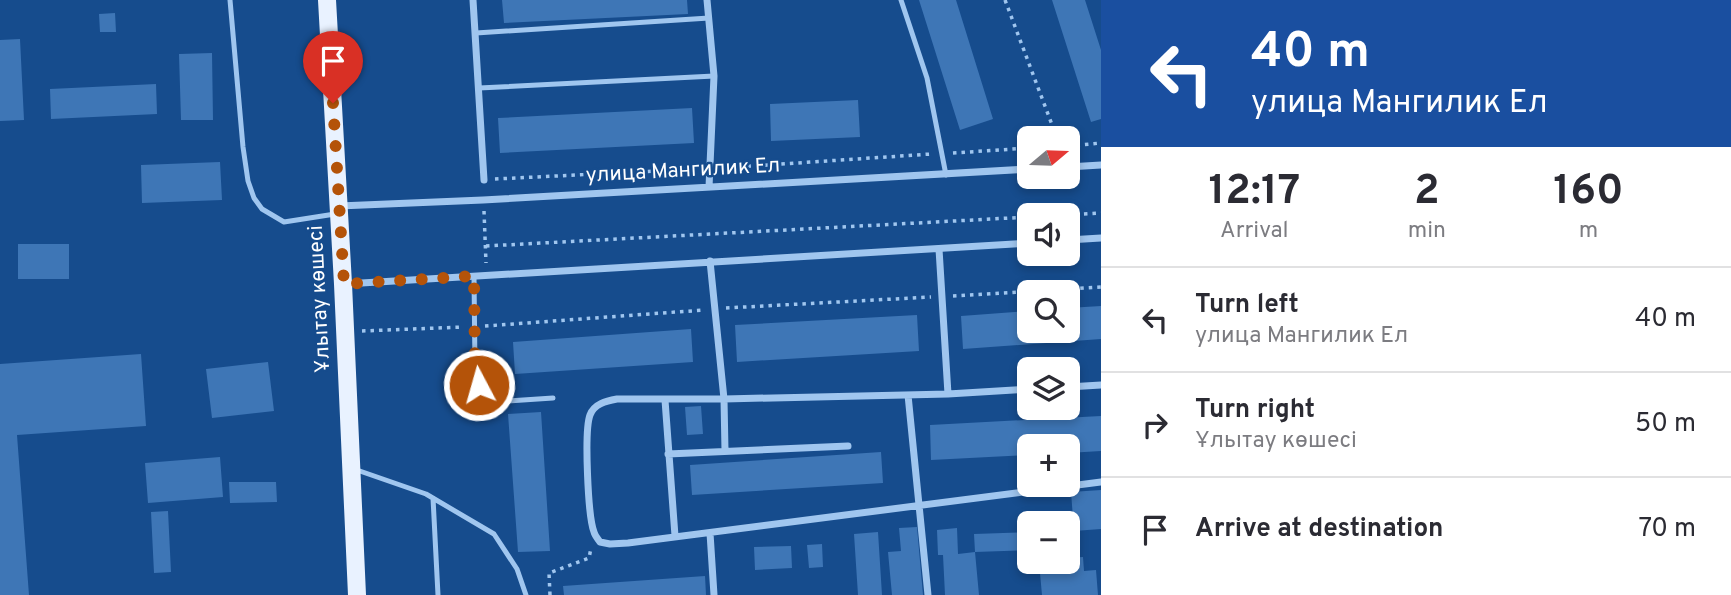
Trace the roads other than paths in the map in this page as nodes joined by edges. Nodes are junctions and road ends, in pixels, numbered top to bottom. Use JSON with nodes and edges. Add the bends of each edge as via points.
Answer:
{"nodes":[{"id":1,"x":230,"y":0,"type":"edge"},
{"id":2,"x":327,"y":0,"type":"edge"},
{"id":3,"x":473,"y":0,"type":"edge"},
{"id":4,"x":707,"y":0,"type":"edge"},
{"id":5,"x":901,"y":0,"type":"edge"},
{"id":6,"x":709,"y":19,"type":"junction"},
{"id":7,"x":476,"y":33,"type":"junction"},
{"id":8,"x":714,"y":76,"type":"junction"},
{"id":9,"x":479,"y":88,"type":"junction"},
{"id":10,"x":1101,"y":165,"type":"edge"},
{"id":11,"x":1080,"y":166,"type":"edge"},
{"id":12,"x":1017,"y":170,"type":"edge"},
{"id":13,"x":946,"y":175,"type":"junction"},
{"id":14,"x":484,"y":180,"type":"road end"},
{"id":15,"x":709,"y":187,"type":"junction"},
{"id":16,"x":339,"y":210,"type":"junction"},
{"id":17,"x":1101,"y":238,"type":"edge"},
{"id":18,"x":1080,"y":239,"type":"edge"},
{"id":19,"x":1017,"y":244,"type":"edge"},
{"id":20,"x":939,"y":249,"type":"junction"},
{"id":21,"x":710,"y":261,"type":"junction"},
{"id":22,"x":474,"y":276,"type":"junction"},
{"id":23,"x":344,"y":284,"type":"junction"},
{"id":24,"x":1101,"y":386,"type":"edge"},
{"id":25,"x":1080,"y":387,"type":"edge"},
{"id":26,"x":1017,"y":390,"type":"edge"},
{"id":27,"x":948,"y":394,"type":"junction"},
{"id":28,"x":908,"y":395,"type":"junction"},
{"id":29,"x":553,"y":398,"type":"dead end"},
{"id":30,"x":724,"y":399,"type":"junction"},
{"id":31,"x":665,"y":400,"type":"junction"},
{"id":32,"x":848,"y":446,"type":"dead end"},
{"id":33,"x":725,"y":451,"type":"junction"},
{"id":34,"x":668,"y":454,"type":"junction"},
{"id":35,"x":351,"y":468,"type":"junction"},
{"id":36,"x":1101,"y":482,"type":"edge"},
{"id":37,"x":433,"y":498,"type":"junction"},
{"id":38,"x":918,"y":505,"type":"junction"},
{"id":39,"x":710,"y":533,"type":"junction"},
{"id":40,"x":676,"y":536,"type":"junction"},
{"id":41,"x":356,"y":595,"type":"edge"},
{"id":42,"x":438,"y":595,"type":"edge"},
{"id":43,"x":526,"y":595,"type":"edge"},
{"id":44,"x":714,"y":595,"type":"edge"},
{"id":45,"x":928,"y":595,"type":"edge"}],
"edges":[{"from":1,"to":16,"type":"lane","via":[[243,147],[254,198],[262,209],[284,222]]},
{"from":2,"to":16,"type":"main road","name":"Ұлытау көшесі"},
{"from":3,"to":7,"type":"street"},
{"from":4,"to":6,"type":"street"},
{"from":5,"to":13,"type":"lane","via":[[927,78]]},
{"from":6,"to":7,"type":"lane"},
{"from":6,"to":8,"type":"street"},
{"from":7,"to":9,"type":"street"},
{"from":8,"to":9,"type":"lane"},
{"from":8,"to":15,"type":"street"},
{"from":9,"to":14,"type":"street"},
{"from":10,"to":11,"type":"street"},
{"from":12,"to":13,"type":"street","name":"улица Мангилик Ел"},
{"from":13,"to":15,"type":"street","name":"улица Мангилик Ел"},
{"from":15,"to":16,"type":"street","name":"улица Мангилик Ел"},
{"from":16,"to":23,"type":"main road","name":"Ұлытау көшесі"},
{"from":17,"to":18,"type":"street"},
{"from":19,"to":20,"type":"street"},
{"from":20,"to":21,"type":"street"},
{"from":20,"to":27,"type":"street"},
{"from":21,"to":22,"type":"street"},
{"from":21,"to":30,"type":"street"},
{"from":22,"to":23,"type":"street"},
{"from":22,"to":29,"type":"lane","via":[[479,385],[494,402]]},
{"from":23,"to":35,"type":"main road","name":"Ұлытау көшесі"},
{"from":24,"to":25,"type":"street"},
{"from":26,"to":27,"type":"street"},
{"from":27,"to":28,"type":"street"},
{"from":28,"to":30,"type":"street"},
{"from":28,"to":38,"type":"street"},
{"from":30,"to":31,"type":"street"},
{"from":30,"to":33,"type":"street"},
{"from":31,"to":34,"type":"street"},
{"from":31,"to":40,"type":"street","via":[[617,399],[601,403],[590,413],[590,510],[600,542]]},
{"from":32,"to":33,"type":"street"},
{"from":33,"to":34,"type":"street"},
{"from":34,"to":40,"type":"street"},
{"from":35,"to":37,"type":"lane"},
{"from":35,"to":41,"type":"main road","name":"Ұлытау көшесі"},
{"from":36,"to":38,"type":"street"},
{"from":37,"to":42,"type":"lane"},
{"from":37,"to":43,"type":"lane","via":[[494,534],[517,569]]},
{"from":38,"to":39,"type":"street"},
{"from":38,"to":45,"type":"street"},
{"from":39,"to":40,"type":"street"},
{"from":39,"to":44,"type":"street"}]}
